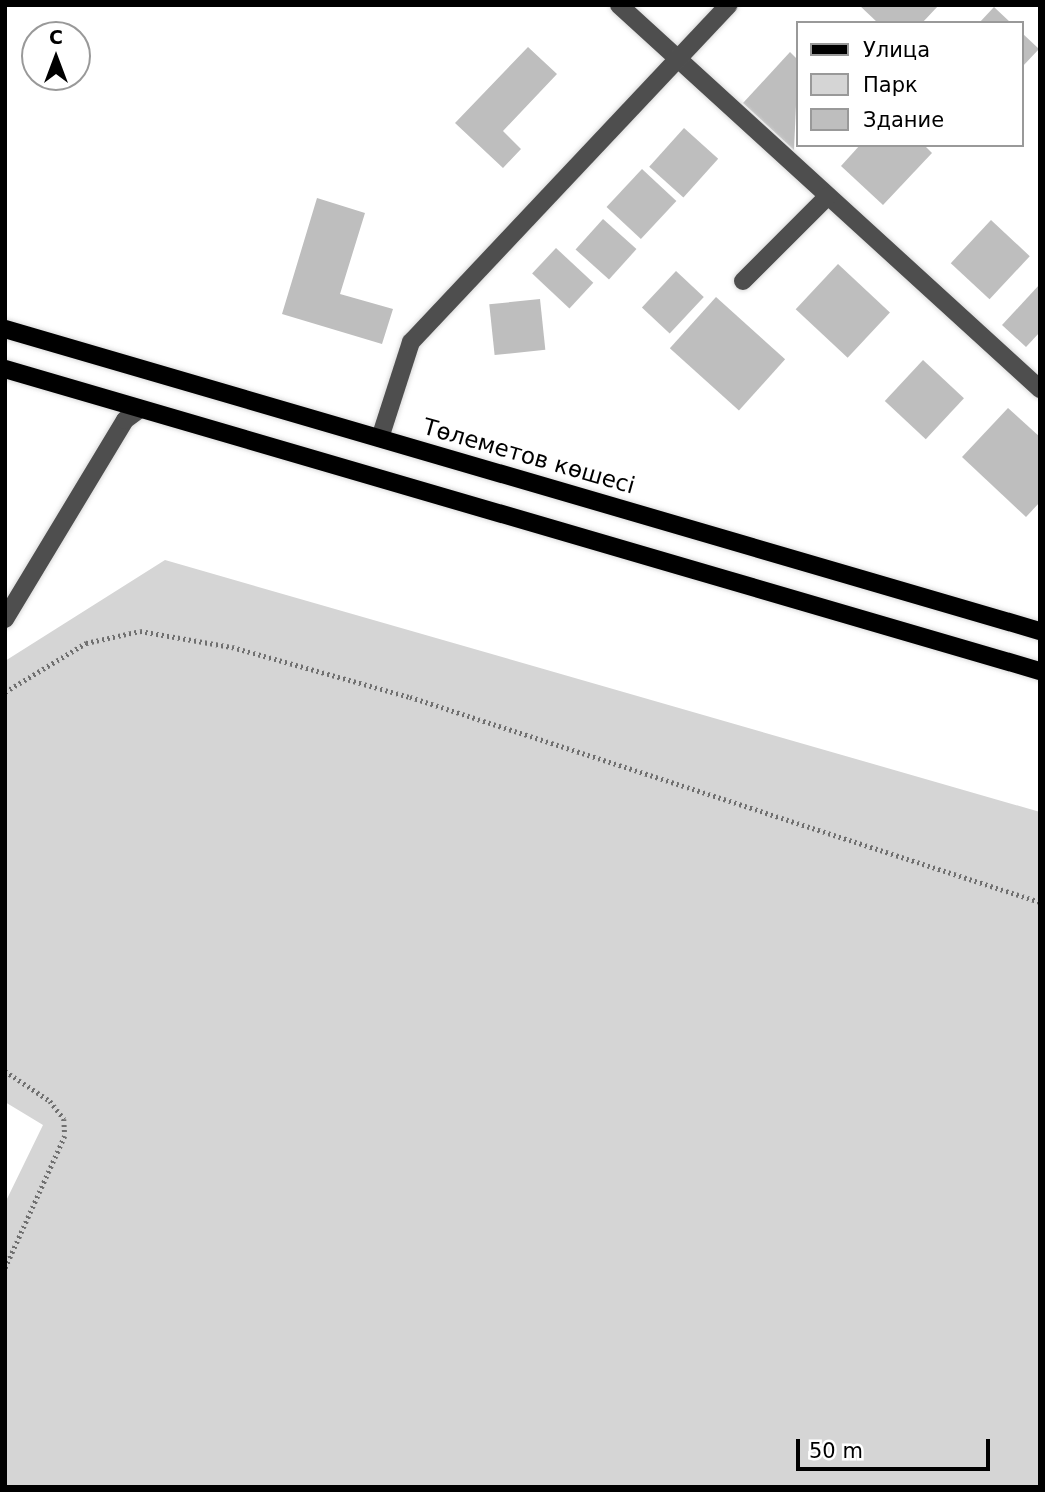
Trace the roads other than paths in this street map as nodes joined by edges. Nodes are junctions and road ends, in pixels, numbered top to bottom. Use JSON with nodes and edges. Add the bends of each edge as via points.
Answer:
{"nodes":[{"id":1,"x":618,"y":5,"type":"edge"},
{"id":2,"x":729,"y":5,"type":"edge"},
{"id":3,"x":678,"y":59,"type":"junction"},
{"id":4,"x":828,"y":196,"type":"junction"},
{"id":5,"x":743,"y":281,"type":"dead end"},
{"id":6,"x":5,"y":329,"type":"edge"},
{"id":7,"x":5,"y":369,"type":"edge"},
{"id":8,"x":1040,"y":389,"type":"edge"},
{"id":9,"x":141,"y":409,"type":"junction"},
{"id":10,"x":380,"y":438,"type":"junction"},
{"id":11,"x":5,"y":619,"type":"edge"},
{"id":12,"x":1040,"y":631,"type":"edge"},
{"id":13,"x":1040,"y":671,"type":"edge"}],
"edges":[{"from":1,"to":3,"type":"street"},
{"from":2,"to":3,"type":"street"},
{"from":3,"to":4,"type":"street"},
{"from":3,"to":10,"type":"street","via":[[411,342]]},
{"from":4,"to":5,"type":"street"},
{"from":4,"to":8,"type":"street"},
{"from":6,"to":10,"type":"main road","name":"Төлеметов көшесі"},
{"from":7,"to":9,"type":"main road"},
{"from":9,"to":11,"type":"street","via":[[125,420]]},
{"from":9,"to":13,"type":"main road"},
{"from":10,"to":12,"type":"main road","name":"Төлеметов көшесі"}]}
